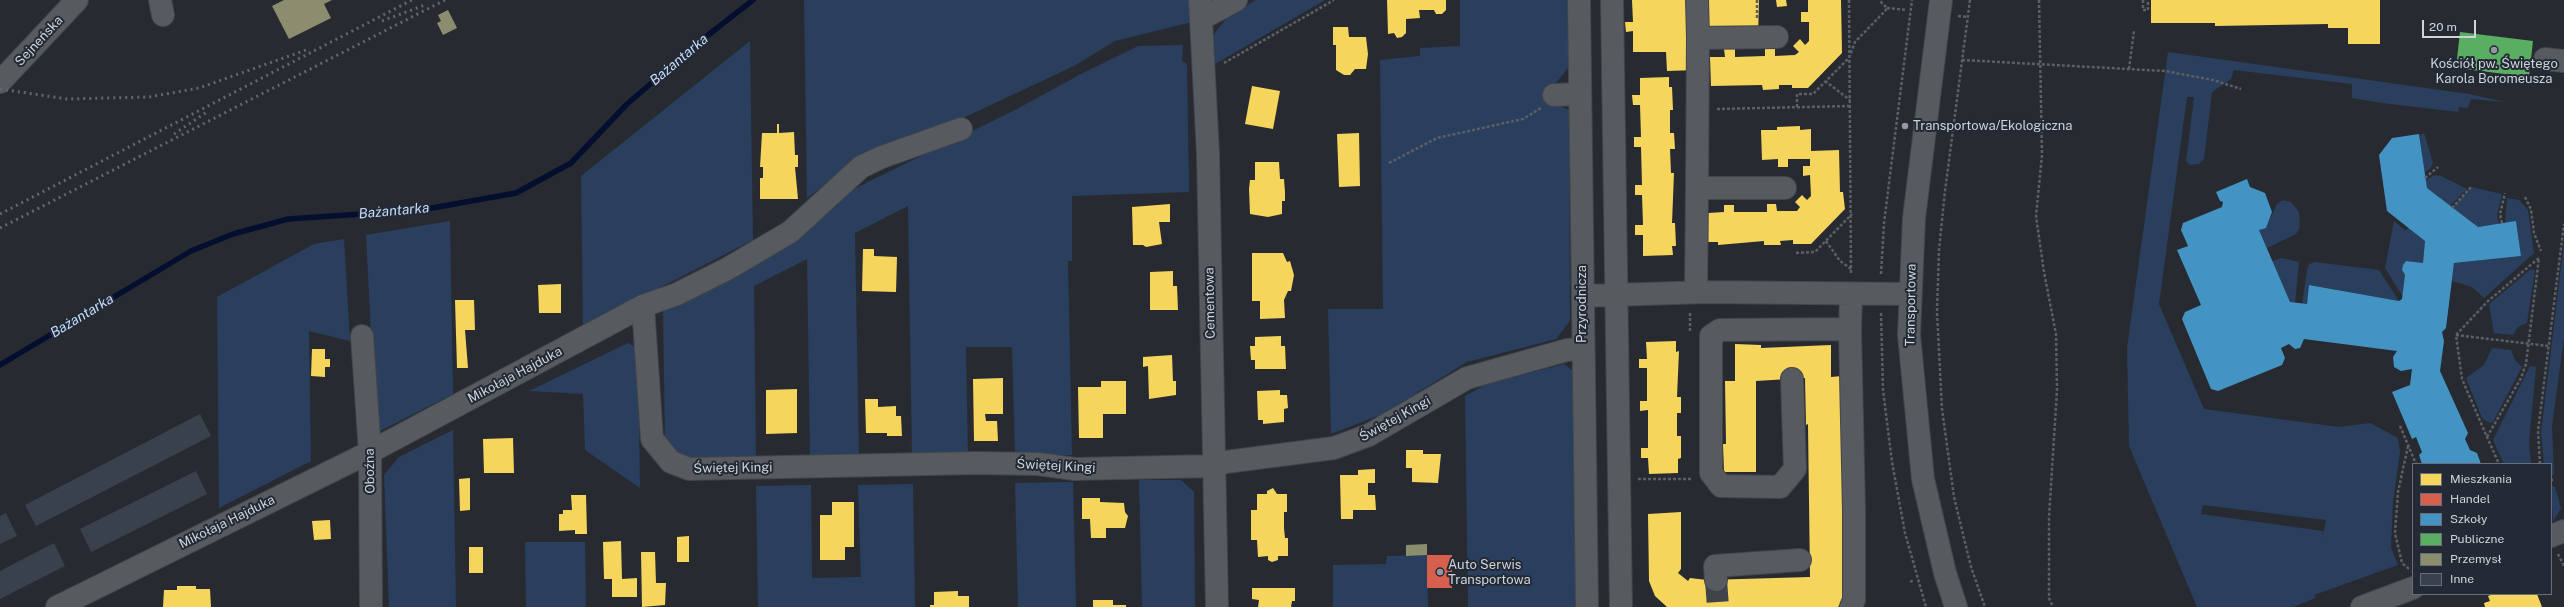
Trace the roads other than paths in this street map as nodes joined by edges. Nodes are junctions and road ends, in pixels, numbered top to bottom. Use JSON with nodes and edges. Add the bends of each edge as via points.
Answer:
{"nodes":[{"id":1,"x":77,"y":0,"type":"edge"},
{"id":2,"x":1236,"y":0,"type":"edge"},
{"id":3,"x":1579,"y":0,"type":"edge"},
{"id":4,"x":1612,"y":0,"type":"edge"},
{"id":5,"x":1697,"y":0,"type":"edge"},
{"id":6,"x":1941,"y":0,"type":"edge"},
{"id":7,"x":1201,"y":10,"type":"edge"},
{"id":8,"x":1777,"y":37,"type":"dead end"},
{"id":9,"x":1698,"y":38,"type":"junction"},
{"id":10,"x":0,"y":82,"type":"edge"},
{"id":11,"x":1580,"y":94,"type":"junction"},
{"id":12,"x":1554,"y":95,"type":"road end"},
{"id":13,"x":961,"y":129,"type":"dead end"},
{"id":14,"x":1697,"y":188,"type":"junction"},
{"id":15,"x":1785,"y":188,"type":"dead end"},
{"id":16,"x":1693,"y":292,"type":"junction"},
{"id":17,"x":1851,"y":294,"type":"junction"},
{"id":18,"x":1910,"y":294,"type":"junction"},
{"id":19,"x":1618,"y":295,"type":"junction"},
{"id":20,"x":1583,"y":296,"type":"junction"},
{"id":21,"x":643,"y":306,"type":"junction"},
{"id":22,"x":1850,"y":329,"type":"junction"},
{"id":23,"x":362,"y":336,"type":"dead end"},
{"id":24,"x":1582,"y":349,"type":"junction"},
{"id":25,"x":1792,"y":379,"type":"dead end"},
{"id":26,"x":370,"y":452,"type":"junction"},
{"id":27,"x":1214,"y":466,"type":"junction"},
{"id":28,"x":2564,"y":531,"type":"edge"},
{"id":29,"x":2552,"y":536,"type":"edge"},
{"id":30,"x":1800,"y":560,"type":"dead end"},
{"id":31,"x":1716,"y":580,"type":"tunnel mouth"},
{"id":32,"x":2412,"y":588,"type":"edge"},
{"id":33,"x":57,"y":607,"type":"edge"},
{"id":34,"x":371,"y":607,"type":"edge"},
{"id":35,"x":1217,"y":607,"type":"edge"},
{"id":36,"x":1587,"y":607,"type":"edge"},
{"id":37,"x":1622,"y":607,"type":"edge"},
{"id":38,"x":1851,"y":607,"type":"edge"},
{"id":39,"x":1956,"y":607,"type":"edge"},
{"id":40,"x":2362,"y":607,"type":"edge"}],
"edges":[{"from":1,"to":10,"type":"street","name":"Sejneńska"},
{"from":2,"to":7,"type":"street"},
{"from":3,"to":11,"type":"street","name":"Przyrodnicza"},
{"from":4,"to":19,"type":"street"},
{"from":5,"to":9,"type":"street"},
{"from":6,"to":18,"type":"street","name":"Transportowa","via":[[1914,218]]},
{"from":7,"to":27,"type":"street","name":"Cementowa","via":[[1202,76],[1208,154]]},
{"from":8,"to":9,"type":"street"},
{"from":9,"to":14,"type":"street"},
{"from":11,"to":12,"type":"street"},
{"from":11,"to":20,"type":"street","name":"Przyrodnicza"},
{"from":13,"to":21,"type":"street","name":"Mikołaja Hajduka","via":[[861,167],[790,232],[720,273],[677,294]]},
{"from":14,"to":15,"type":"street"},
{"from":14,"to":16,"type":"street"},
{"from":16,"to":17,"type":"street"},
{"from":16,"to":19,"type":"street"},
{"from":17,"to":18,"type":"street"},
{"from":17,"to":22,"type":"street"},
{"from":18,"to":39,"type":"street","name":"Transportowa","via":[[1909,336],[1923,479],[1945,573]]},
{"from":19,"to":20,"type":"street"},
{"from":19,"to":37,"type":"street"},
{"from":20,"to":24,"type":"street","name":"Przyrodnicza"},
{"from":21,"to":26,"type":"street","name":"Mikołaja Hajduka"},
{"from":21,"to":27,"type":"street","name":"Świętej Kingi","via":[[652,439],[671,462],[689,469],[976,463],[1038,464],[1075,469]]},
{"from":22,"to":25,"type":"street","via":[[1720,330],[1711,336],[1711,473],[1720,486],[1780,487],[1794,469]]},
{"from":22,"to":38,"type":"street","via":[[1854,511],[1854,600]]},
{"from":23,"to":26,"type":"street","name":"Oboźna"},
{"from":24,"to":27,"type":"street","name":"Świętej Kingi","via":[[1566,350],[1467,378],[1369,435],[1334,448],[1226,462]]},
{"from":24,"to":36,"type":"street","name":"Przyrodnicza"},
{"from":26,"to":33,"type":"street","name":"Mikołaja Hajduka"},
{"from":26,"to":34,"type":"street","name":"Oboźna"},
{"from":27,"to":35,"type":"street","name":"Cementowa"},
{"from":28,"to":29,"type":"street"},
{"from":30,"to":31,"type":"street","via":[[1715,566]]},
{"from":32,"to":40,"type":"street"}]}
